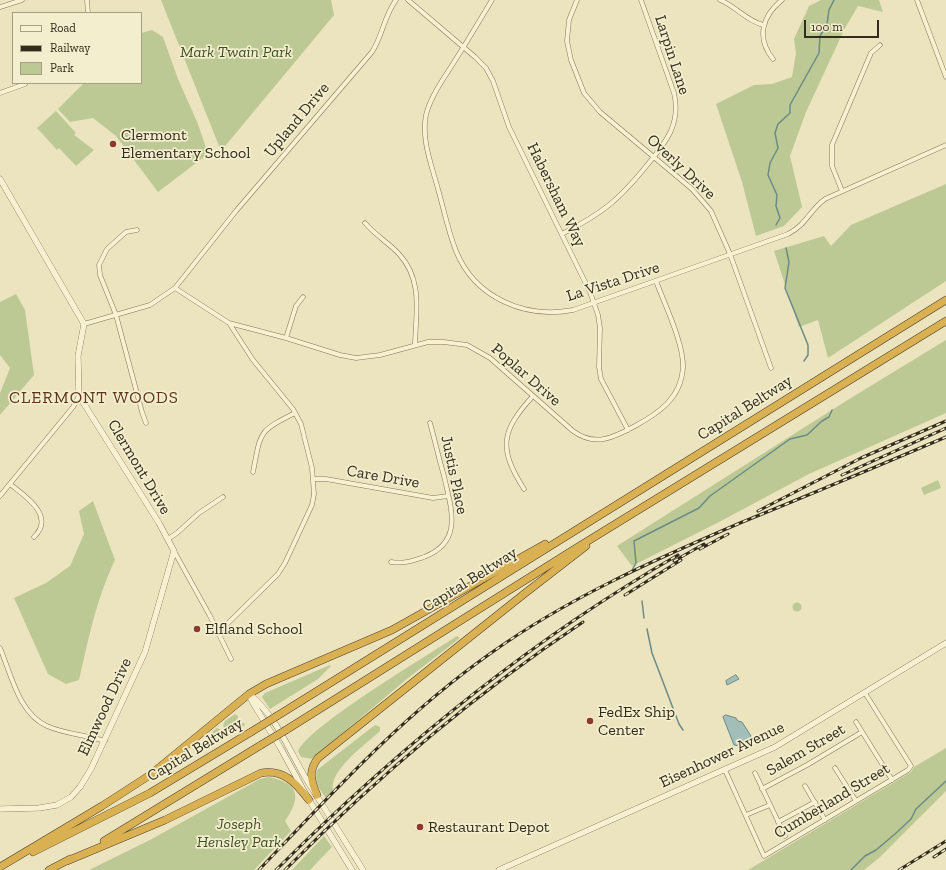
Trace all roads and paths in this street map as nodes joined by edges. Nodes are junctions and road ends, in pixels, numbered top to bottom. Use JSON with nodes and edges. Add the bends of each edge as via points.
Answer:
{"nodes":[{"id":1,"x":22,"y":0,"type":"edge"},
{"id":2,"x":87,"y":0,"type":"edge"},
{"id":3,"x":396,"y":0,"type":"edge"},
{"id":4,"x":408,"y":0,"type":"edge"},
{"id":5,"x":492,"y":0,"type":"edge"},
{"id":6,"x":577,"y":0,"type":"edge"},
{"id":7,"x":641,"y":0,"type":"edge"},
{"id":8,"x":720,"y":0,"type":"edge"},
{"id":9,"x":782,"y":0,"type":"edge"},
{"id":10,"x":917,"y":0,"type":"edge"},
{"id":11,"x":0,"y":7,"type":"edge"},
{"id":12,"x":88,"y":12,"type":"edge"},
{"id":13,"x":763,"y":25,"type":"junction"},
{"id":14,"x":880,"y":45,"type":"dead end"},
{"id":15,"x":464,"y":47,"type":"junction"},
{"id":16,"x":773,"y":59,"type":"dead end"},
{"id":17,"x":946,"y":76,"type":"edge"},
{"id":18,"x":25,"y":84,"type":"dead end"},
{"id":19,"x":0,"y":93,"type":"edge"},
{"id":20,"x":946,"y":145,"type":"edge"},
{"id":21,"x":654,"y":157,"type":"junction"},
{"id":22,"x":1,"y":183,"type":"edge"},
{"id":23,"x":842,"y":191,"type":"junction"},
{"id":24,"x":365,"y":223,"type":"dead end"},
{"id":25,"x":137,"y":230,"type":"dead end"},
{"id":26,"x":562,"y":234,"type":"junction"},
{"id":27,"x":730,"y":254,"type":"junction"},
{"id":28,"x":656,"y":281,"type":"junction"},
{"id":29,"x":175,"y":288,"type":"junction"},
{"id":30,"x":303,"y":298,"type":"dead end"},
{"id":31,"x":946,"y":300,"type":"edge"},
{"id":32,"x":594,"y":303,"type":"junction"},
{"id":33,"x":116,"y":315,"type":"junction"},
{"id":34,"x":946,"y":321,"type":"edge"},
{"id":35,"x":229,"y":323,"type":"junction"},
{"id":36,"x":84,"y":324,"type":"junction"},
{"id":37,"x":286,"y":338,"type":"junction"},
{"id":38,"x":415,"y":344,"type":"junction"},
{"id":39,"x":771,"y":368,"type":"dead end"},
{"id":40,"x":79,"y":396,"type":"junction"},
{"id":41,"x":533,"y":396,"type":"junction"},
{"id":42,"x":295,"y":413,"type":"junction"},
{"id":43,"x":146,"y":423,"type":"dead end"},
{"id":44,"x":430,"y":423,"type":"dead end"},
{"id":45,"x":628,"y":430,"type":"junction"},
{"id":46,"x":253,"y":472,"type":"dead end"},
{"id":47,"x":314,"y":479,"type":"junction"},
{"id":48,"x":10,"y":484,"type":"junction"},
{"id":49,"x":524,"y":489,"type":"dead end"},
{"id":50,"x":668,"y":492,"type":"junction"},
{"id":51,"x":0,"y":496,"type":"edge"},
{"id":52,"x":223,"y":496,"type":"dead end"},
{"id":53,"x":448,"y":496,"type":"junction"},
{"id":54,"x":612,"y":507,"type":"junction"},
{"id":55,"x":34,"y":537,"type":"dead end"},
{"id":56,"x":168,"y":540,"type":"junction"},
{"id":57,"x":174,"y":551,"type":"junction"},
{"id":58,"x":391,"y":562,"type":"dead end"},
{"id":59,"x":219,"y":632,"type":"junction"},
{"id":60,"x":946,"y":643,"type":"edge"},
{"id":61,"x":0,"y":648,"type":"edge"},
{"id":62,"x":231,"y":659,"type":"dead end"},
{"id":63,"x":865,"y":693,"type":"junction"},
{"id":64,"x":249,"y":694,"type":"junction"},
{"id":65,"x":856,"y":722,"type":"dead end"},
{"id":66,"x":862,"y":732,"type":"junction"},
{"id":67,"x":105,"y":741,"type":"junction"},
{"id":68,"x":835,"y":768,"type":"dead end"},
{"id":69,"x":725,"y":770,"type":"junction"},
{"id":70,"x":755,"y":774,"type":"dead end"},
{"id":71,"x":892,"y":780,"type":"junction"},
{"id":72,"x":805,"y":786,"type":"dead end"},
{"id":73,"x":762,"y":789,"type":"junction"},
{"id":74,"x":317,"y":795,"type":"junction"},
{"id":75,"x":309,"y":800,"type":"junction"},
{"id":76,"x":856,"y":801,"type":"junction"},
{"id":77,"x":815,"y":802,"type":"junction"},
{"id":78,"x":770,"y":805,"type":"junction"},
{"id":79,"x":0,"y":809,"type":"edge"},
{"id":80,"x":746,"y":815,"type":"junction"},
{"id":81,"x":825,"y":820,"type":"junction"},
{"id":82,"x":778,"y":822,"type":"junction"},
{"id":83,"x":785,"y":836,"type":"dead end"},
{"id":84,"x":66,"y":861,"type":"junction"},
{"id":85,"x":0,"y":867,"type":"edge"},
{"id":86,"x":49,"y":870,"type":"edge"},
{"id":87,"x":352,"y":870,"type":"edge"},
{"id":88,"x":363,"y":870,"type":"edge"},
{"id":89,"x":500,"y":870,"type":"edge"}],
"edges":[{"from":1,"to":11,"type":"street"},
{"from":2,"to":12,"type":"street"},
{"from":3,"to":29,"type":"street","name":"Upland Drive","via":[[388,11],[379,40],[372,52],[241,205]]},
{"from":4,"to":15,"type":"street","name":"Habersham Way"},
{"from":5,"to":15,"type":"street","name":"La Vista Drive"},
{"from":6,"to":21,"type":"street","name":"Overly Drive","via":[[569,20],[567,40],[571,60],[582,89],[594,107]]},
{"from":7,"to":21,"type":"street","name":"Larpin Lane","via":[[676,105],[673,130]]},
{"from":8,"to":13,"type":"street","via":[[728,3],[751,22]]},
{"from":9,"to":13,"type":"street","via":[[772,9]]},
{"from":10,"to":17,"type":"street"},
{"from":13,"to":16,"type":"street","via":[[767,51]]},
{"from":14,"to":23,"type":"street","via":[[871,54],[832,145],[832,166]]},
{"from":15,"to":26,"type":"street","name":"Habersham Way","via":[[490,74],[509,127]]},
{"from":15,"to":32,"type":"street","name":"La Vista Drive","via":[[432,99],[425,128],[428,151],[459,258],[483,288],[517,308],[554,312],[573,310]]},
{"from":18,"to":19,"type":"street"},
{"from":20,"to":23,"type":"street","name":"La Vista Drive"},
{"from":21,"to":26,"type":"street","name":"Larpin Lane","via":[[626,191],[610,205]]},
{"from":21,"to":27,"type":"street","name":"Overly Drive","via":[[706,203],[718,223]]},
{"from":22,"to":36,"type":"main road"},
{"from":23,"to":27,"type":"street","name":"La Vista Drive","via":[[817,205],[805,223],[796,230]]},
{"from":24,"to":38,"type":"street","via":[[400,254],[413,277],[418,298]]},
{"from":25,"to":33,"type":"street","via":[[126,232],[107,248],[99,265],[100,275]]},
{"from":26,"to":32,"type":"street","name":"Habersham Way"},
{"from":27,"to":28,"type":"street","name":"La Vista Drive"},
{"from":27,"to":39,"type":"street","name":"Overly Drive"},
{"from":28,"to":32,"type":"street","name":"La Vista Drive"},
{"from":28,"to":45,"type":"street","name":"Poplar Drive","via":[[680,349],[682,376],[676,392],[665,406],[655,415]]},
{"from":29,"to":33,"type":"street","name":"Upland Drive","via":[[150,305]]},
{"from":29,"to":35,"type":"street"},
{"from":30,"to":37,"type":"street","via":[[296,306]]},
{"from":31,"to":54,"type":"highway","name":"Capital Beltway"},
{"from":32,"to":45,"type":"street","name":"Habersham Way","via":[[600,328],[601,379]]},
{"from":33,"to":36,"type":"street","name":"Upland Drive"},
{"from":33,"to":43,"type":"street"},
{"from":34,"to":50,"type":"highway","name":"Capital Beltway"},
{"from":35,"to":37,"type":"street","name":"Poplar Drive"},
{"from":35,"to":42,"type":"street"},
{"from":36,"to":40,"type":"main road","via":[[78,356]]},
{"from":37,"to":38,"type":"street","name":"Poplar Drive","via":[[356,358],[380,356]]},
{"from":38,"to":41,"type":"street","name":"Poplar Drive","via":[[444,342],[474,348],[490,358]]},
{"from":40,"to":48,"type":"street","via":[[73,407]]},
{"from":40,"to":56,"type":"main road","name":"Clermont Drive"},
{"from":41,"to":45,"type":"street","name":"Poplar Drive","via":[[582,437],[606,440]]},
{"from":41,"to":49,"type":"street","via":[[514,418],[507,440],[510,464]]},
{"from":42,"to":46,"type":"street","via":[[265,430],[258,442]]},
{"from":42,"to":47,"type":"street","via":[[304,434]]},
{"from":44,"to":53,"type":"street","name":"Justis Place"},
{"from":47,"to":53,"type":"street","name":"Care Drive","via":[[433,498]]},
{"from":47,"to":59,"type":"street","via":[[312,504],[282,569],[273,581]]},
{"from":48,"to":51,"type":"street"},
{"from":48,"to":55,"type":"street","via":[[33,503],[39,512],[41,525]]},
{"from":50,"to":74,"type":"highway","via":[[588,545],[530,589],[318,758],[311,775]]},
{"from":50,"to":84,"type":"highway","name":"Capital Beltway","bridge":true,"via":[[119,833]]},
{"from":52,"to":56,"type":"street"},
{"from":53,"to":58,"type":"street","name":"Justis Place","via":[[452,523],[443,544],[431,554],[410,562]]},
{"from":54,"to":64,"type":"highway","via":[[392,630],[266,684]]},
{"from":54,"to":85,"type":"highway","name":"Capital Beltway","bridge":true,"via":[[139,800]]},
{"from":56,"to":57,"type":"main road","name":"Clermont Drive"},
{"from":57,"to":59,"type":"street","name":"Clermont Drive"},
{"from":57,"to":67,"type":"main road","name":"Elmwood Drive","via":[[145,652]]},
{"from":59,"to":62,"type":"street","name":"Clermont Drive"},
{"from":60,"to":63,"type":"main road","name":"Eisenhower Avenue"},
{"from":61,"to":67,"type":"street","via":[[15,687],[34,717],[49,727]]},
{"from":63,"to":69,"type":"main road","name":"Eisenhower Avenue","via":[[775,747]]},
{"from":63,"to":71,"type":"street","name":"Cumberland Street","via":[[911,766]]},
{"from":64,"to":74,"type":"main road","via":[[258,701],[277,727]]},
{"from":64,"to":75,"type":"main road"},
{"from":64,"to":85,"type":"highway","via":[[150,775]]},
{"from":65,"to":66,"type":"street"},
{"from":66,"to":71,"type":"street"},
{"from":66,"to":73,"type":"street","name":"Salem Street"},
{"from":67,"to":79,"type":"main road","name":"Elmwood Drive","via":[[80,787],[66,801],[39,808]]},
{"from":68,"to":76,"type":"street"},
{"from":69,"to":80,"type":"street"},
{"from":69,"to":89,"type":"main road","name":"Eisenhower Avenue"},
{"from":70,"to":73,"type":"street"},
{"from":71,"to":76,"type":"street","name":"Cumberland Street"},
{"from":72,"to":77,"type":"street"},
{"from":73,"to":78,"type":"street"},
{"from":74,"to":88,"type":"main road"},
{"from":75,"to":84,"type":"highway","via":[[288,777],[275,773],[261,774],[165,820]]},
{"from":75,"to":87,"type":"main road"},
{"from":76,"to":81,"type":"street","name":"Cumberland Street"},
{"from":77,"to":81,"type":"street"},
{"from":77,"to":82,"type":"street"},
{"from":78,"to":80,"type":"street"},
{"from":78,"to":82,"type":"street"},
{"from":80,"to":81,"type":"street","name":"Cumberland Street","via":[[764,856]]},
{"from":82,"to":83,"type":"street"},
{"from":84,"to":86,"type":"highway","name":"Capital Beltway"}]}
